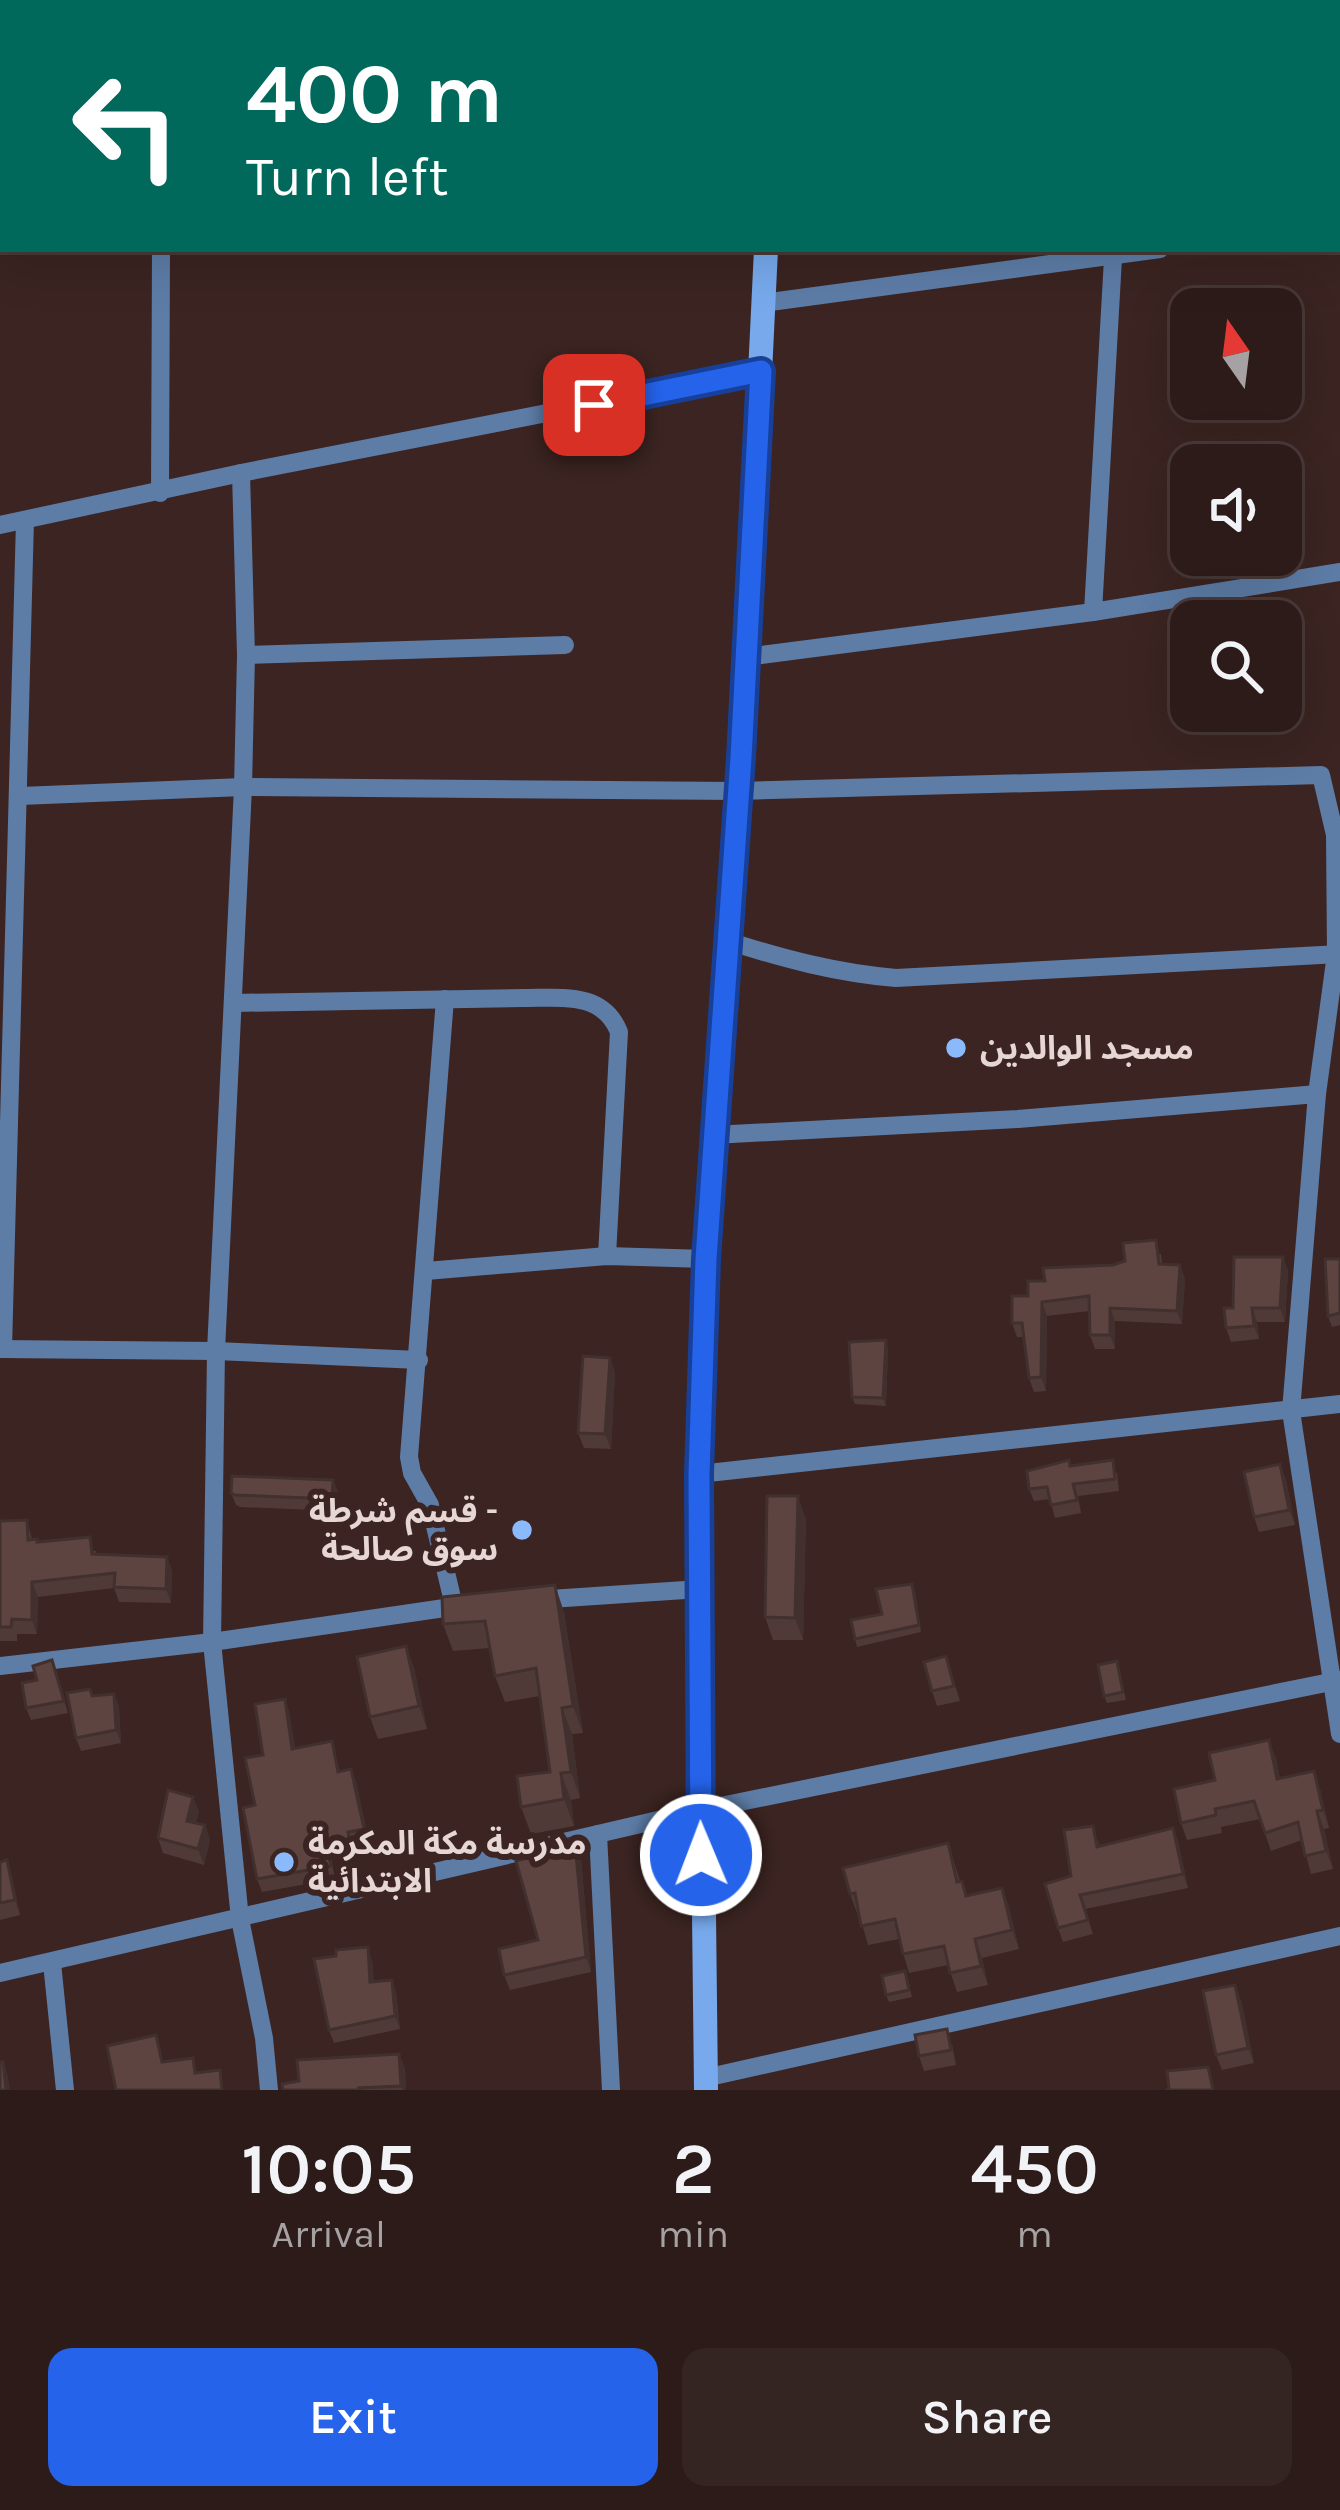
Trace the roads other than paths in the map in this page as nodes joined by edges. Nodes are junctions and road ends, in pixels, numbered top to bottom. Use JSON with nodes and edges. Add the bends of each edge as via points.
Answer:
{"nodes":[{"id":1,"x":161,"y":252,"type":"edge"},
{"id":2,"x":766,"y":252,"type":"edge"},
{"id":3,"x":1144,"y":252,"type":"edge"},
{"id":4,"x":1113,"y":258,"type":"junction"},
{"id":5,"x":763,"y":304,"type":"junction"},
{"id":6,"x":761,"y":371,"type":"junction"},
{"id":7,"x":241,"y":473,"type":"junction"},
{"id":8,"x":160,"y":493,"type":"junction"},
{"id":9,"x":25,"y":520,"type":"junction"},
{"id":10,"x":0,"y":525,"type":"edge"},
{"id":11,"x":1340,"y":572,"type":"edge"},
{"id":12,"x":1093,"y":612,"type":"junction"},
{"id":13,"x":565,"y":645,"type":"dead end"},
{"id":14,"x":246,"y":655,"type":"junction"},
{"id":15,"x":746,"y":657,"type":"junction"},
{"id":16,"x":243,"y":787,"type":"junction"},
{"id":17,"x":739,"y":791,"type":"junction"},
{"id":18,"x":20,"y":796,"type":"junction"},
{"id":19,"x":1337,"y":835,"type":"edge"},
{"id":20,"x":7,"y":937,"type":"edge"},
{"id":21,"x":728,"y":940,"type":"junction"},
{"id":22,"x":1338,"y":954,"type":"edge"},
{"id":23,"x":445,"y":999,"type":"junction"},
{"id":24,"x":232,"y":1003,"type":"junction"},
{"id":25,"x":1317,"y":1094,"type":"junction"},
{"id":26,"x":713,"y":1135,"type":"junction"},
{"id":27,"x":607,"y":1256,"type":"junction"},
{"id":28,"x":706,"y":1259,"type":"junction"},
{"id":29,"x":425,"y":1271,"type":"junction"},
{"id":30,"x":2,"y":1349,"type":"edge"},
{"id":31,"x":216,"y":1351,"type":"junction"},
{"id":32,"x":419,"y":1360,"type":"junction"},
{"id":33,"x":1340,"y":1404,"type":"edge"},
{"id":34,"x":1291,"y":1411,"type":"junction"},
{"id":35,"x":699,"y":1474,"type":"junction"},
{"id":36,"x":700,"y":1589,"type":"junction"},
{"id":37,"x":525,"y":1601,"type":"edge"},
{"id":38,"x":477,"y":1604,"type":"edge"},
{"id":39,"x":454,"y":1606,"type":"junction"},
{"id":40,"x":212,"y":1642,"type":"junction"},
{"id":41,"x":0,"y":1666,"type":"edge"},
{"id":42,"x":1336,"y":1681,"type":"edge"},
{"id":43,"x":1340,"y":1734,"type":"edge"},
{"id":44,"x":700,"y":1810,"type":"junction"},
{"id":45,"x":598,"y":1834,"type":"junction"},
{"id":46,"x":240,"y":1919,"type":"junction"},
{"id":47,"x":1340,"y":1936,"type":"edge"},
{"id":48,"x":52,"y":1963,"type":"junction"},
{"id":49,"x":0,"y":1973,"type":"edge"},
{"id":50,"x":706,"y":2084,"type":"edge"},
{"id":51,"x":65,"y":2090,"type":"edge"},
{"id":52,"x":269,"y":2090,"type":"edge"},
{"id":53,"x":611,"y":2090,"type":"edge"}],
"edges":[{"from":1,"to":8,"type":"street"},
{"from":2,"to":5,"type":"main road"},
{"from":3,"to":4,"type":"street"},
{"from":4,"to":5,"type":"street"},
{"from":4,"to":12,"type":"street"},
{"from":5,"to":6,"type":"main road"},
{"from":6,"to":7,"type":"street"},
{"from":6,"to":15,"type":"main road"},
{"from":7,"to":8,"type":"street"},
{"from":7,"to":14,"type":"street"},
{"from":8,"to":9,"type":"street"},
{"from":9,"to":10,"type":"street"},
{"from":9,"to":18,"type":"street"},
{"from":11,"to":12,"type":"street"},
{"from":12,"to":15,"type":"street"},
{"from":13,"to":14,"type":"street"},
{"from":14,"to":16,"type":"street"},
{"from":15,"to":17,"type":"main road"},
{"from":16,"to":17,"type":"street"},
{"from":16,"to":18,"type":"street"},
{"from":16,"to":24,"type":"street"},
{"from":17,"to":19,"type":"street","via":[[1313,775],[1326,783]]},
{"from":17,"to":21,"type":"main road"},
{"from":18,"to":20,"type":"street"},
{"from":19,"to":22,"type":"street"},
{"from":20,"to":30,"type":"street"},
{"from":21,"to":22,"type":"street","via":[[793,962],[896,978]]},
{"from":21,"to":26,"type":"main road"},
{"from":22,"to":25,"type":"street"},
{"from":23,"to":24,"type":"street"},
{"from":23,"to":27,"type":"street","via":[[563,998],[612,1014],[619,1032]]},
{"from":23,"to":29,"type":"street"},
{"from":24,"to":31,"type":"street"},
{"from":25,"to":26,"type":"street"},
{"from":25,"to":34,"type":"street"},
{"from":26,"to":28,"type":"main road"},
{"from":27,"to":28,"type":"street"},
{"from":27,"to":29,"type":"street"},
{"from":28,"to":35,"type":"main road"},
{"from":29,"to":32,"type":"street"},
{"from":30,"to":31,"type":"street"},
{"from":31,"to":32,"type":"street"},
{"from":31,"to":40,"type":"street"},
{"from":32,"to":39,"type":"street","via":[[409,1457],[430,1505]]},
{"from":33,"to":34,"type":"street"},
{"from":34,"to":35,"type":"street"},
{"from":34,"to":42,"type":"street"},
{"from":35,"to":36,"type":"main road"},
{"from":36,"to":37,"type":"street"},
{"from":36,"to":44,"type":"main road"},
{"from":38,"to":39,"type":"street"},
{"from":39,"to":40,"type":"street"},
{"from":40,"to":41,"type":"street"},
{"from":40,"to":46,"type":"street"},
{"from":42,"to":43,"type":"street"},
{"from":42,"to":44,"type":"street"},
{"from":44,"to":45,"type":"street"},
{"from":44,"to":50,"type":"main road"},
{"from":45,"to":46,"type":"street"},
{"from":45,"to":53,"type":"street"},
{"from":46,"to":48,"type":"street"},
{"from":46,"to":52,"type":"street"},
{"from":47,"to":50,"type":"street"},
{"from":48,"to":49,"type":"street"},
{"from":48,"to":51,"type":"street"}]}
